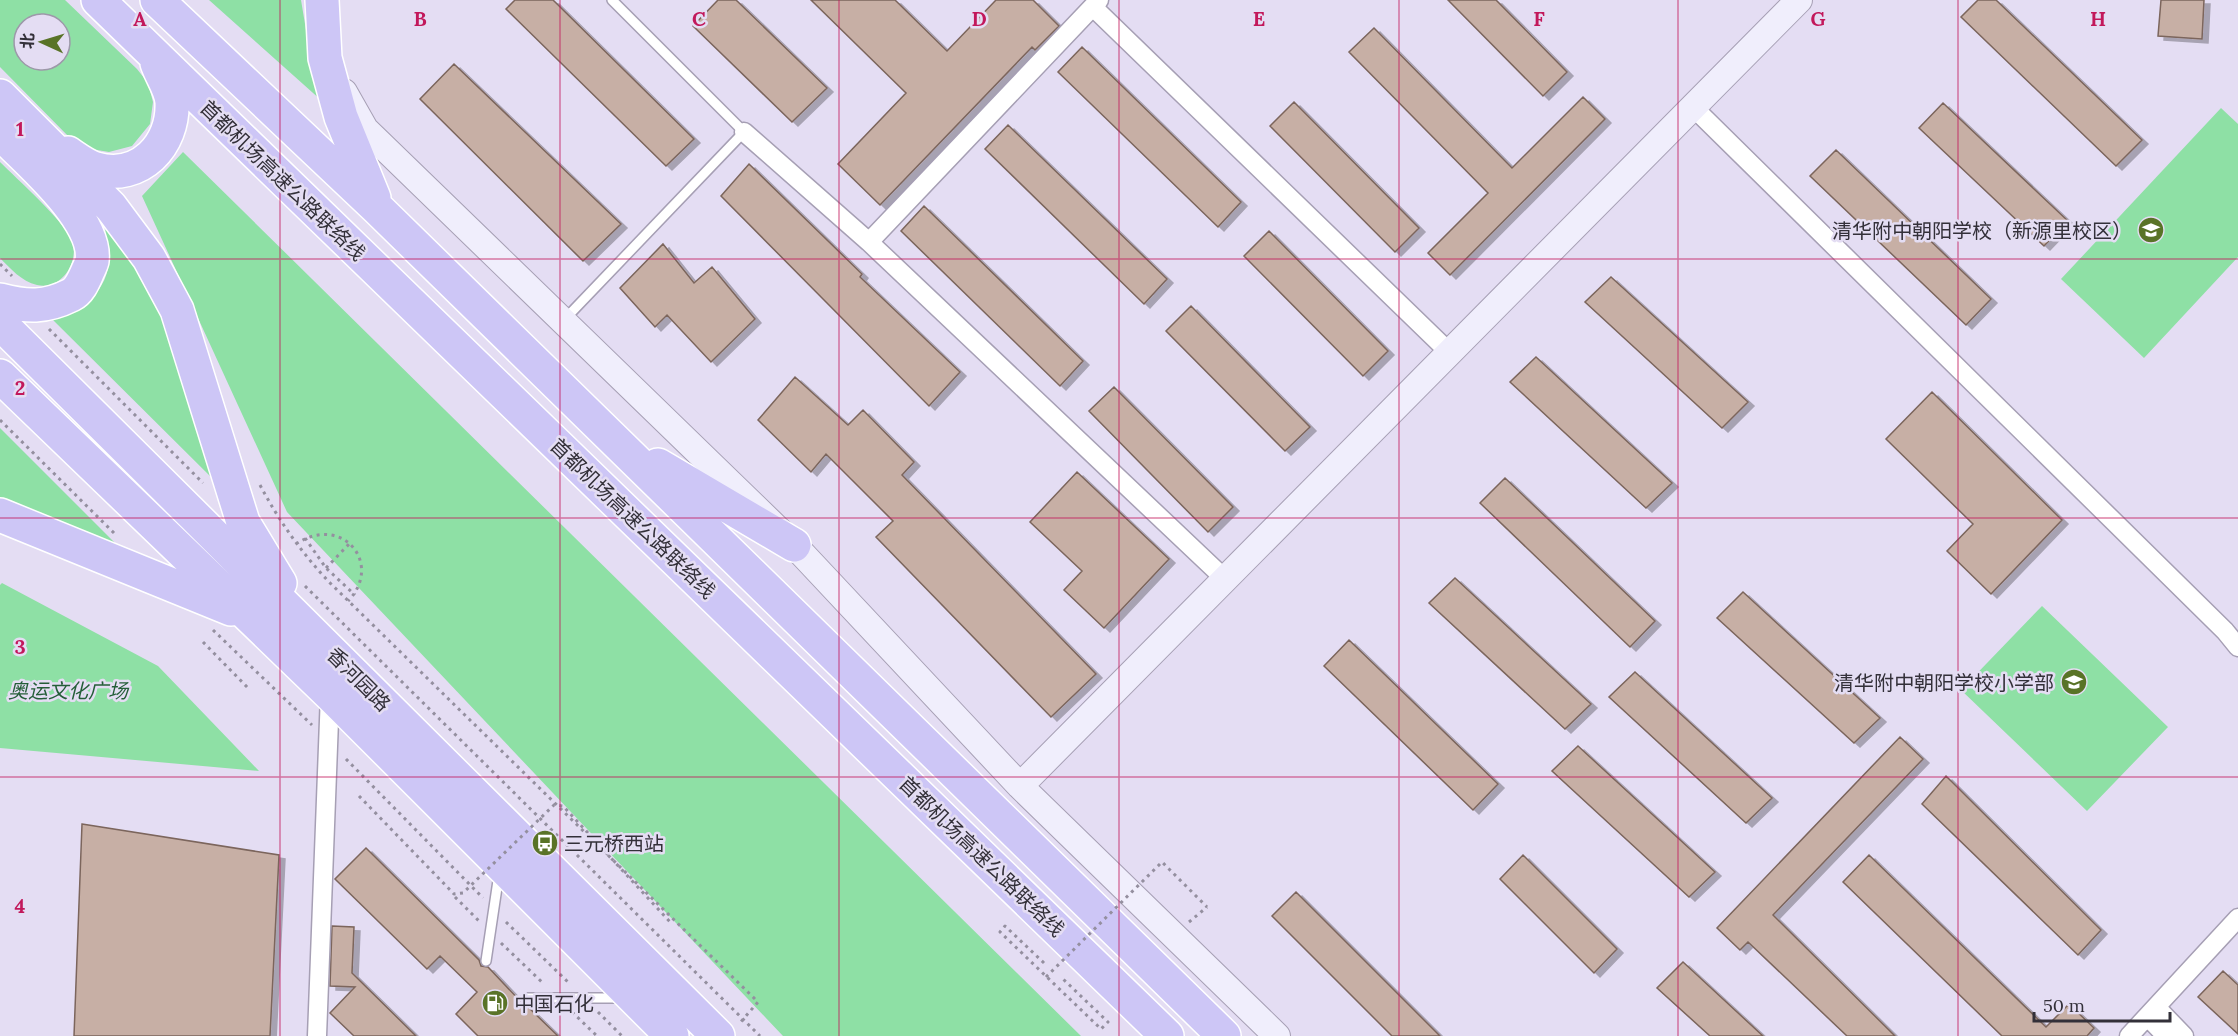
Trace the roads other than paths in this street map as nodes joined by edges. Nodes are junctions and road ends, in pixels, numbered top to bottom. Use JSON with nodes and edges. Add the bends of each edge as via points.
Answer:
{"nodes":[{"id":1,"x":98,"y":0,"type":"edge"},
{"id":2,"x":157,"y":0,"type":"edge"},
{"id":3,"x":322,"y":0,"type":"edge"},
{"id":4,"x":612,"y":0,"type":"edge"},
{"id":5,"x":1799,"y":0,"type":"edge"},
{"id":6,"x":1096,"y":3,"type":"edge"},
{"id":7,"x":152,"y":53,"type":"junction"},
{"id":8,"x":326,"y":58,"type":"junction"},
{"id":9,"x":0,"y":96,"type":"edge"},
{"id":10,"x":1693,"y":108,"type":"junction"},
{"id":11,"x":14,"y":128,"type":"edge"},
{"id":12,"x":744,"y":132,"type":"junction"},
{"id":13,"x":90,"y":188,"type":"junction"},
{"id":14,"x":378,"y":208,"type":"junction"},
{"id":15,"x":869,"y":242,"type":"junction"},
{"id":16,"x":9,"y":310,"type":"edge"},
{"id":17,"x":562,"y":321,"type":"junction"},
{"id":18,"x":1450,"y":353,"type":"junction"},
{"id":19,"x":0,"y":376,"type":"edge"},
{"id":20,"x":613,"y":438,"type":"junction"},
{"id":21,"x":0,"y":515,"type":"edge"},
{"id":22,"x":794,"y":545,"type":"junction"},
{"id":23,"x":1226,"y":580,"type":"junction"},
{"id":24,"x":247,"y":615,"type":"junction"},
{"id":25,"x":308,"y":628,"type":"junction"},
{"id":26,"x":2238,"y":647,"type":"edge"},
{"id":27,"x":330,"y":694,"type":"junction"},
{"id":28,"x":1020,"y":786,"type":"junction"},
{"id":29,"x":501,"y":865,"type":"junction"},
{"id":30,"x":2238,"y":918,"type":"edge"},
{"id":31,"x":486,"y":961,"type":"dead end"},
{"id":32,"x":1092,"y":963,"type":"junction"},
{"id":33,"x":633,"y":998,"type":"junction"},
{"id":34,"x":526,"y":999,"type":"dead end"},
{"id":35,"x":2152,"y":1012,"type":"junction"},
{"id":36,"x":732,"y":1027,"type":"edge"},
{"id":37,"x":317,"y":1036,"type":"edge"},
{"id":38,"x":672,"y":1036,"type":"edge"},
{"id":39,"x":1153,"y":1036,"type":"edge"},
{"id":40,"x":1167,"y":1036,"type":"edge"},
{"id":41,"x":1224,"y":1036,"type":"edge"},
{"id":42,"x":1277,"y":1036,"type":"edge"},
{"id":43,"x":2129,"y":1036,"type":"edge"},
{"id":44,"x":2166,"y":1036,"type":"edge"},
{"id":45,"x":2184,"y":1036,"type":"edge"}],
"edges":[{"from":1,"to":7,"type":"highway","name":"首都机场高速公路联络线"},
{"from":2,"to":14,"type":"highway","name":"首都机场高速公路联络线"},
{"from":3,"to":8,"type":"highway"},
{"from":4,"to":12,"type":"lane"},
{"from":5,"to":10,"type":"main road"},
{"from":6,"to":15,"type":"street"},
{"from":6,"to":18,"type":"street"},
{"from":7,"to":13,"type":"highway","via":[[172,98],[172,119],[162,144],[145,163]]},
{"from":7,"to":32,"type":"highway","name":"首都机场高速公路联络线"},
{"from":8,"to":14,"type":"highway","via":[[341,117]]},
{"from":8,"to":17,"type":"main road","via":[[364,129]]},
{"from":9,"to":11,"type":"highway"},
{"from":10,"to":18,"type":"main road"},
{"from":10,"to":26,"type":"street","via":[[2217,622]]},
{"from":11,"to":13,"type":"highway","via":[[58,191]]},
{"from":11,"to":13,"type":"highway","via":[[95,169]]},
{"from":12,"to":15,"type":"street"},
{"from":12,"to":17,"type":"lane"},
{"from":13,"to":16,"type":"highway","via":[[79,218],[90,240],[92,261],[77,292],[60,301]]},
{"from":13,"to":25,"type":"highway","via":[[111,207],[150,258],[177,310],[243,522]]},
{"from":14,"to":20,"type":"highway","name":"首都机场高速公路联络线"},
{"from":15,"to":23,"type":"street"},
{"from":16,"to":25,"type":"highway","name":"香河园路"},
{"from":17,"to":22,"type":"main road"},
{"from":18,"to":23,"type":"main road"},
{"from":19,"to":24,"type":"highway","name":"香河园路"},
{"from":20,"to":22,"type":"highway"},
{"from":20,"to":41,"type":"highway","name":"首都机场高速公路联络线"},
{"from":21,"to":24,"type":"highway"},
{"from":22,"to":28,"type":"main road"},
{"from":23,"to":28,"type":"main road"},
{"from":24,"to":27,"type":"highway","name":"香河园路"},
{"from":25,"to":36,"type":"highway","name":"香河园路"},
{"from":27,"to":29,"type":"highway","name":"香河园路"},
{"from":27,"to":37,"type":"street"},
{"from":28,"to":42,"type":"main road"},
{"from":29,"to":31,"type":"lane"},
{"from":29,"to":33,"type":"highway","name":"香河园路"},
{"from":30,"to":35,"type":"street"},
{"from":32,"to":39,"type":"main road"},
{"from":32,"to":40,"type":"highway","name":"首都机场高速公路联络线"},
{"from":33,"to":34,"type":"lane"},
{"from":33,"to":38,"type":"highway","name":"香河园路"},
{"from":35,"to":43,"type":"street"},
{"from":35,"to":44,"type":"street"},
{"from":35,"to":45,"type":"street"}]}
